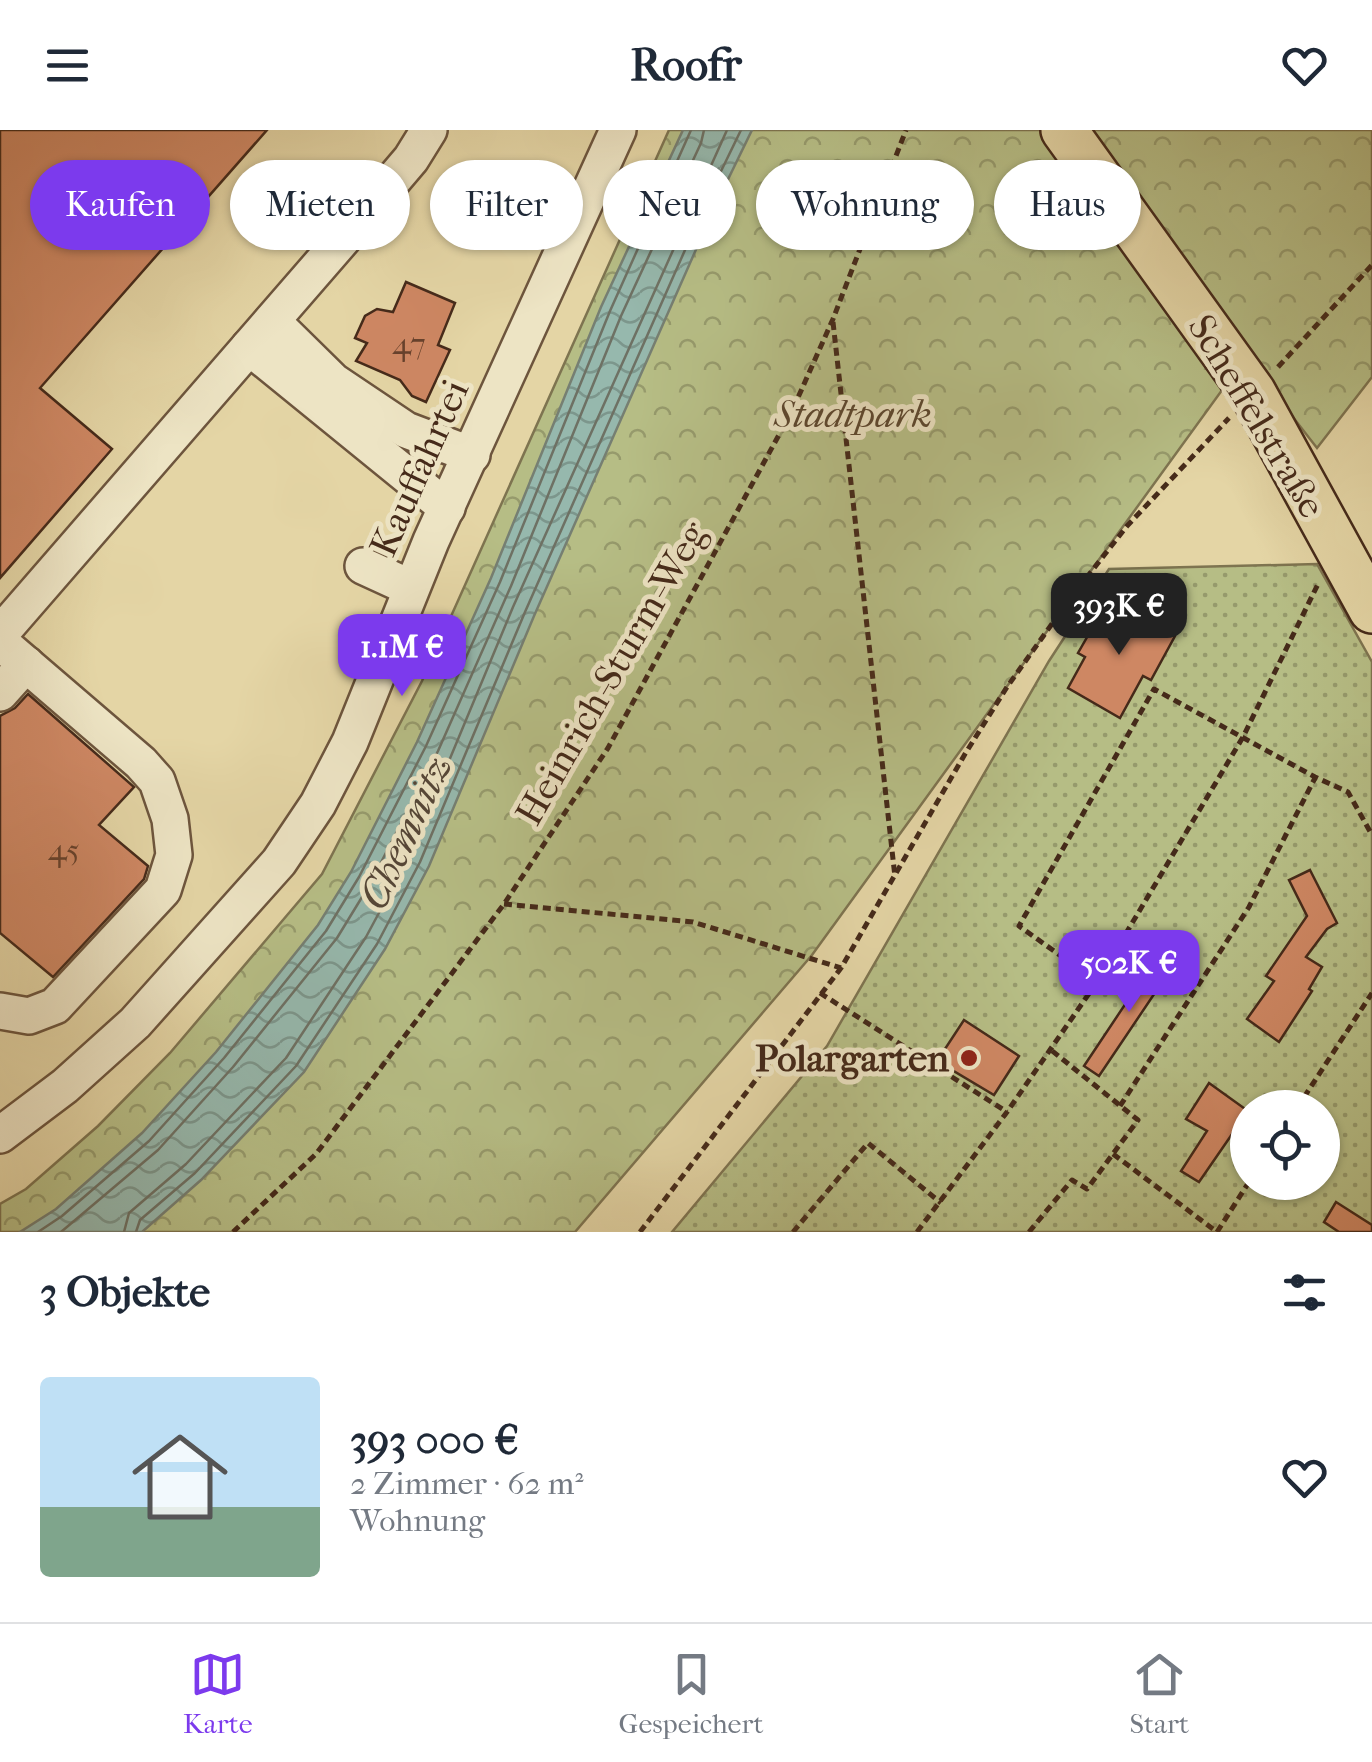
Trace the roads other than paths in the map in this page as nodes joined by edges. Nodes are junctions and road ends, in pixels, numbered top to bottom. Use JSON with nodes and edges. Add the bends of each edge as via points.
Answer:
{"nodes":[{"id":1,"x":429,"y":130,"type":"edge"},
{"id":2,"x":618,"y":130,"type":"edge"},
{"id":3,"x":1064,"y":130,"type":"edge"},
{"id":4,"x":261,"y":334,"type":"junction"},
{"id":5,"x":472,"y":454,"type":"junction"},
{"id":6,"x":447,"y":508,"type":"junction"},
{"id":7,"x":362,"y":566,"type":"dead end"},
{"id":8,"x":411,"y":588,"type":"junction"},
{"id":9,"x":1372,"y":610,"type":"edge"},
{"id":10,"x":0,"y":634,"type":"edge"},
{"id":11,"x":13,"y":653,"type":"edge"},
{"id":12,"x":0,"y":694,"type":"edge"},
{"id":13,"x":0,"y":1011,"type":"edge"},
{"id":14,"x":0,"y":1135,"type":"edge"}],
"edges":[{"from":1,"to":4,"type":"street"},
{"from":2,"to":5,"type":"street","name":"Kauffahrtei"},
{"from":3,"to":9,"type":"main road","name":"Scheffelstraße","via":[[1253,393]]},
{"from":4,"to":5,"type":"street","via":[[406,430]]},
{"from":4,"to":6,"type":"street"},
{"from":4,"to":10,"type":"street"},
{"from":5,"to":6,"type":"street","name":"Kauffahrtei"},
{"from":6,"to":8,"type":"street","name":"Kauffahrtei"},
{"from":7,"to":8,"type":"street"},
{"from":8,"to":14,"type":"street","name":"Kauffahrtei","via":[[350,742],[279,862],[136,1023]]},
{"from":11,"to":12,"type":"street"},
{"from":11,"to":13,"type":"street","via":[[157,782],[174,854],[163,890],[55,1006],[29,1016]]}]}
